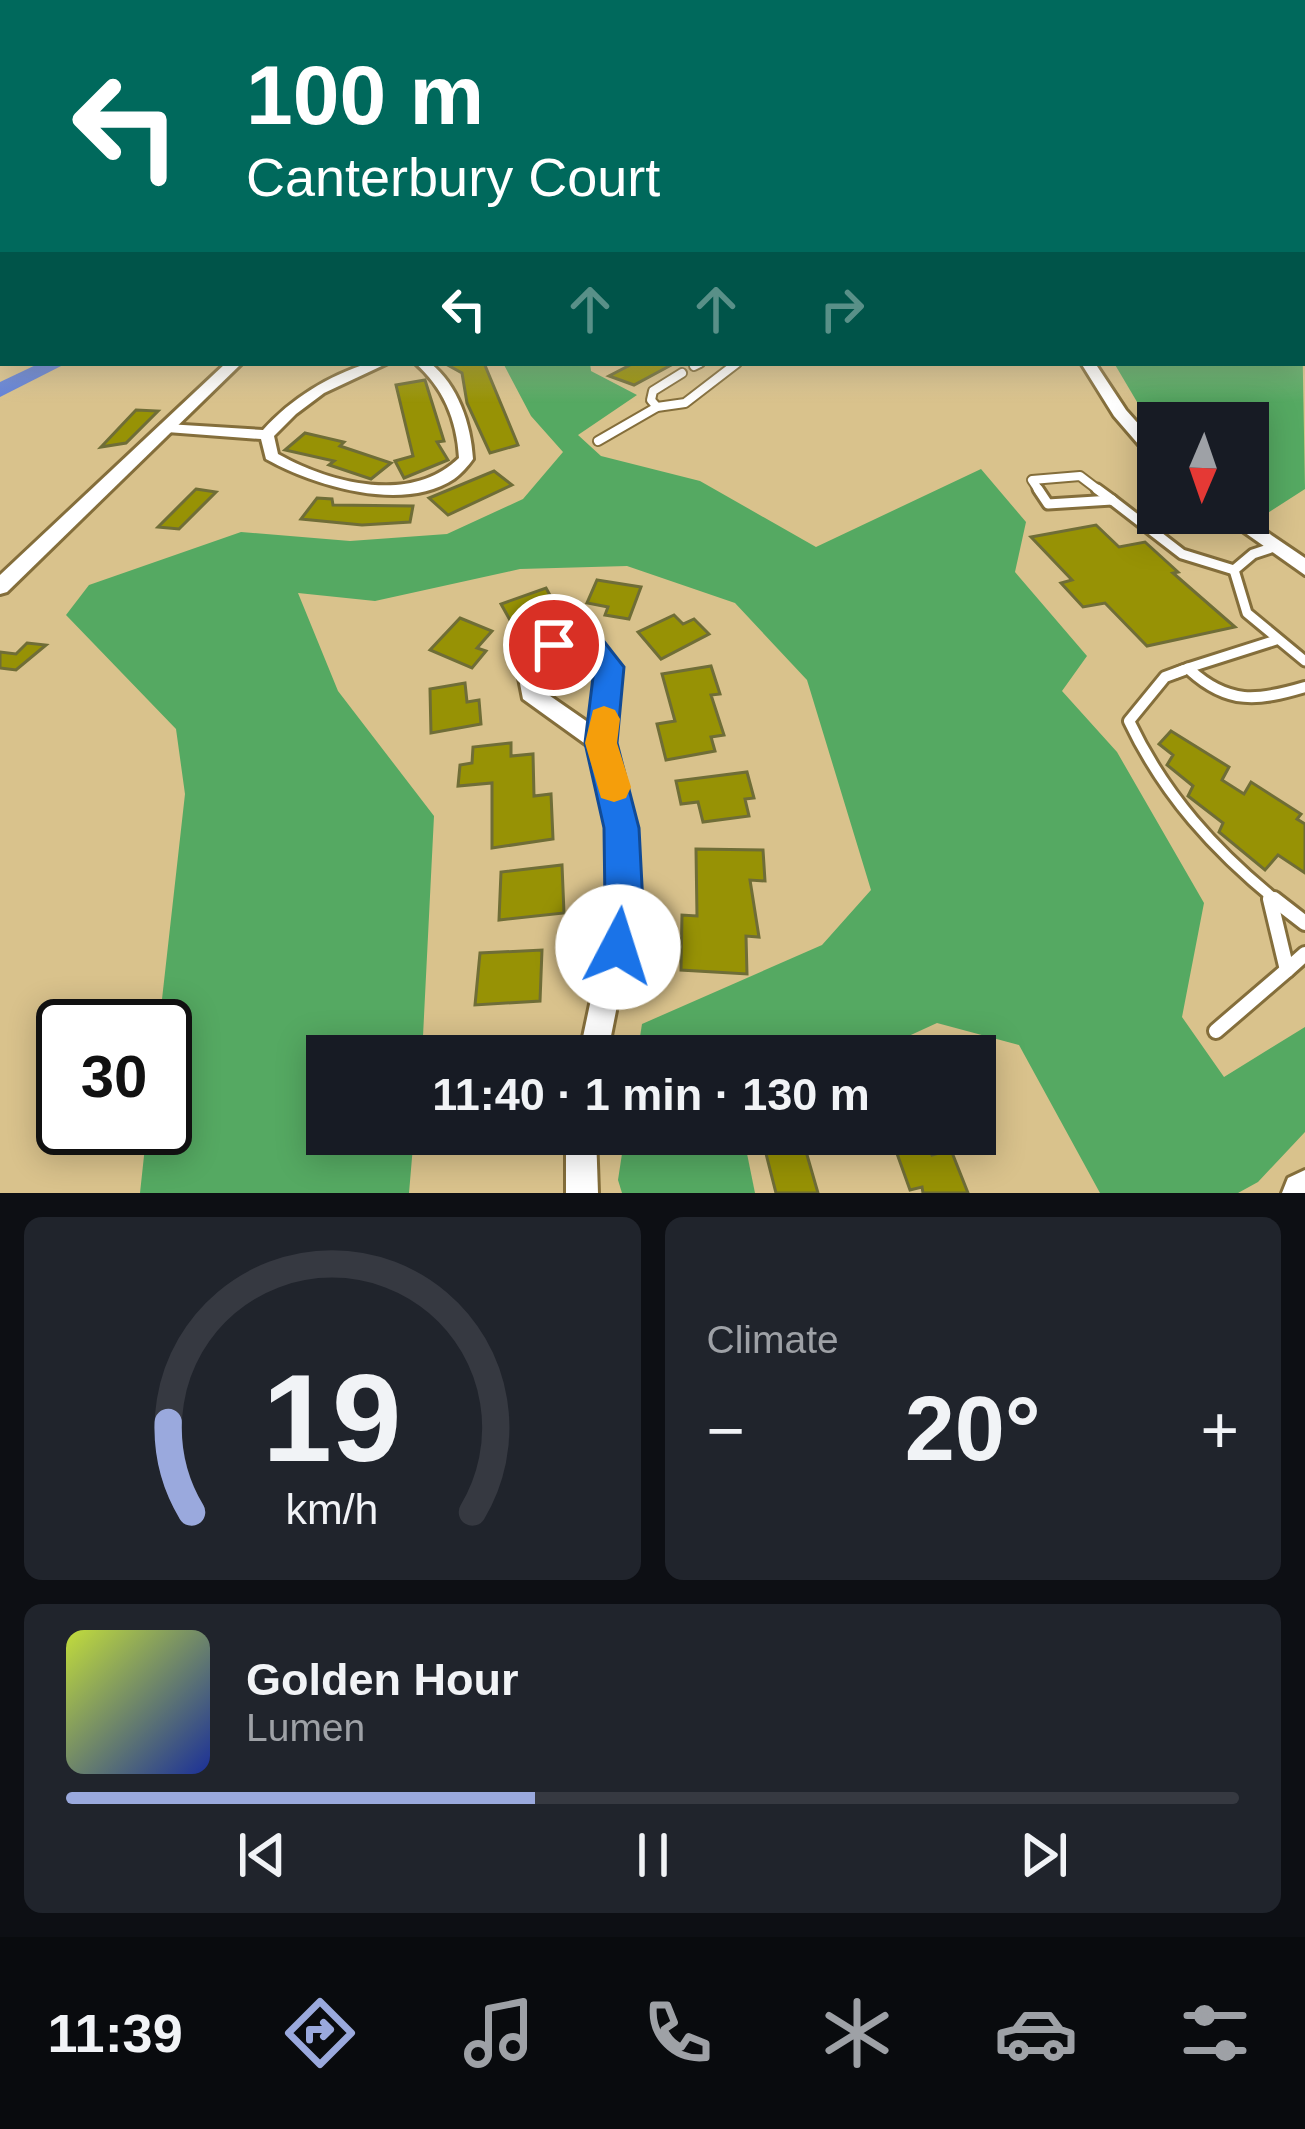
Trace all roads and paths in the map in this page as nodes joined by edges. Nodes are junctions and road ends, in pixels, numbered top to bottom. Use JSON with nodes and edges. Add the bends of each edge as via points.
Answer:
{"nodes":[{"id":1,"x":232,"y":366,"type":"edge"},
{"id":2,"x":375,"y":366,"type":"edge"},
{"id":3,"x":425,"y":366,"type":"edge"},
{"id":4,"x":733,"y":366,"type":"edge"},
{"id":5,"x":1090,"y":366,"type":"edge"},
{"id":6,"x":682,"y":373,"type":"dead end"},
{"id":7,"x":658,"y":407,"type":"junction"},
{"id":8,"x":167,"y":428,"type":"junction"},
{"id":9,"x":1137,"y":432,"type":"edge"},
{"id":10,"x":267,"y":435,"type":"junction"},
{"id":11,"x":598,"y":441,"type":"dead end"},
{"id":12,"x":1114,"y":500,"type":"junction"},
{"id":13,"x":1256,"y":534,"type":"edge"},
{"id":14,"x":1274,"y":547,"type":"junction"},
{"id":15,"x":1305,"y":568,"type":"edge"},
{"id":16,"x":1234,"y":570,"type":"junction"},
{"id":17,"x":0,"y":587,"type":"edge"},
{"id":18,"x":1276,"y":640,"type":"junction"},
{"id":19,"x":1305,"y":661,"type":"edge"},
{"id":20,"x":1188,"y":668,"type":"junction"},
{"id":21,"x":1305,"y":686,"type":"edge"},
{"id":22,"x":601,"y":743,"type":"junction"},
{"id":23,"x":1269,"y":896,"type":"junction"},
{"id":24,"x":1305,"y":922,"type":"edge"},
{"id":25,"x":1305,"y":954,"type":"edge"},
{"id":26,"x":1287,"y":970,"type":"junction"},
{"id":27,"x":1216,"y":1031,"type":"dead end"},
{"id":28,"x":597,"y":1035,"type":"edge"},
{"id":29,"x":581,"y":1155,"type":"edge"},
{"id":30,"x":582,"y":1193,"type":"edge"}],
"edges":[{"from":1,"to":8,"type":"street"},
{"from":2,"to":10,"type":"street","via":[[312,394]]},
{"from":3,"to":10,"type":"street","via":[[440,378],[466,446],[463,466],[448,476],[399,488],[342,487],[276,460]]},
{"from":4,"to":7,"type":"lane","via":[[685,403]]},
{"from":5,"to":9,"type":"street"},
{"from":6,"to":7,"type":"lane","via":[[653,391]]},
{"from":7,"to":11,"type":"lane"},
{"from":8,"to":10,"type":"street"},
{"from":8,"to":17,"type":"street"},
{"from":12,"to":12,"type":"lane","via":[[1080,476],[1032,480],[1054,506]]},
{"from":12,"to":16,"type":"lane","via":[[1182,554]]},
{"from":13,"to":14,"type":"street"},
{"from":14,"to":15,"type":"street"},
{"from":14,"to":16,"type":"lane"},
{"from":16,"to":18,"type":"lane","via":[[1241,606]]},
{"from":18,"to":19,"type":"lane"},
{"from":18,"to":20,"type":"lane"},
{"from":20,"to":21,"type":"lane","via":[[1216,694],[1241,702]]},
{"from":20,"to":23,"type":"lane","via":[[1165,677],[1129,721],[1189,816]]},
{"from":22,"to":22,"type":"street","via":[[530,693],[525,675],[540,652],[578,643],[607,661]]},
{"from":22,"to":28,"type":"street","via":[[622,828],[624,905]]},
{"from":23,"to":24,"type":"lane"},
{"from":23,"to":26,"type":"lane"},
{"from":25,"to":26,"type":"lane"},
{"from":26,"to":27,"type":"lane"},
{"from":29,"to":30,"type":"street"}]}
